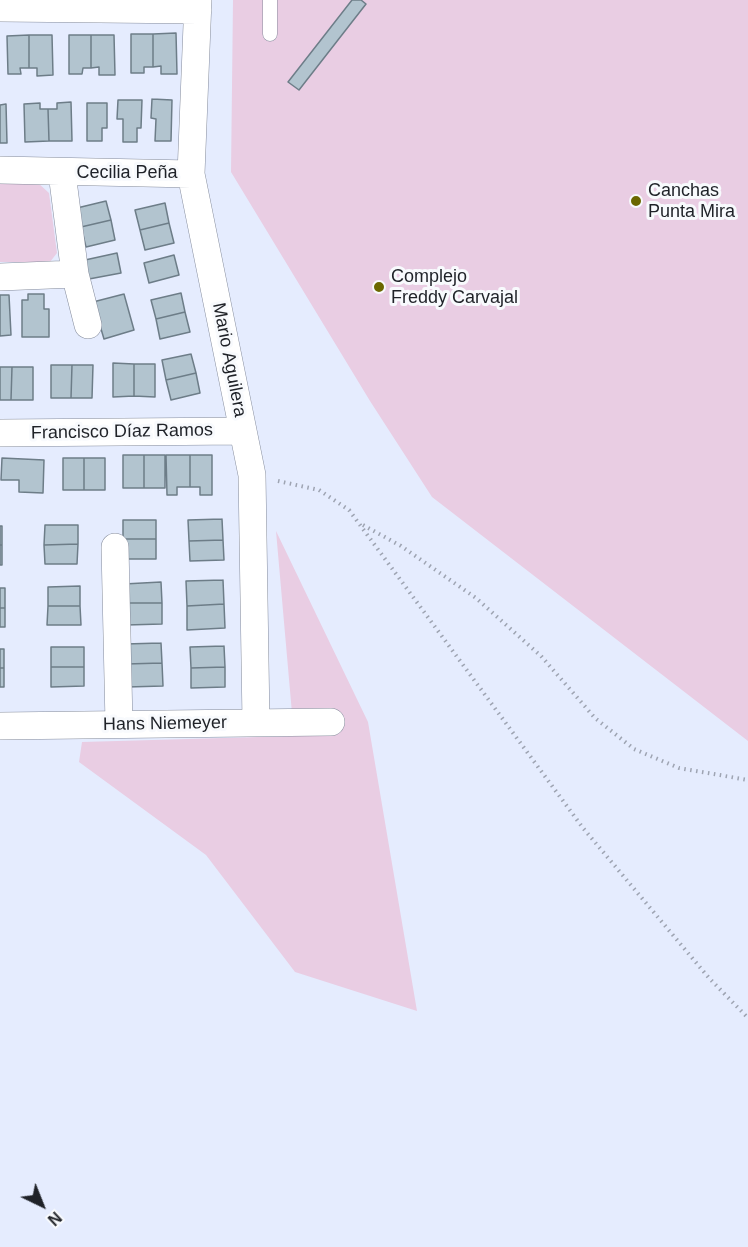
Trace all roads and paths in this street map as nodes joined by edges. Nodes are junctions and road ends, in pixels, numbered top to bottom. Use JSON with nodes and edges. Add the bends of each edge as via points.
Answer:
{"nodes":[{"id":1,"x":270,"y":0,"type":"edge"},
{"id":2,"x":198,"y":5,"type":"edge"},
{"id":3,"x":0,"y":9,"type":"edge"},
{"id":4,"x":270,"y":34,"type":"dead end"},
{"id":5,"x":0,"y":170,"type":"edge"},
{"id":6,"x":62,"y":173,"type":"junction"},
{"id":7,"x":192,"y":174,"type":"junction"},
{"id":8,"x":75,"y":274,"type":"junction"},
{"id":9,"x":0,"y":277,"type":"edge"},
{"id":10,"x":88,"y":325,"type":"dead end"},
{"id":11,"x":243,"y":431,"type":"junction"},
{"id":12,"x":0,"y":433,"type":"edge"},
{"id":13,"x":252,"y":475,"type":"junction"},
{"id":14,"x":361,"y":524,"type":"junction"},
{"id":15,"x":115,"y":547,"type":"dead end"},
{"id":16,"x":256,"y":722,"type":"junction"},
{"id":17,"x":331,"y":722,"type":"dead end"},
{"id":18,"x":119,"y":724,"type":"junction"},
{"id":19,"x":0,"y":726,"type":"edge"},
{"id":20,"x":748,"y":780,"type":"edge"},
{"id":21,"x":748,"y":1018,"type":"edge"}],
"edges":[{"from":1,"to":4,"type":"lane"},
{"from":2,"to":3,"type":"street"},
{"from":2,"to":7,"type":"street","name":"Mario Aguilera"},
{"from":5,"to":6,"type":"street","name":"Cecilia Peña"},
{"from":6,"to":7,"type":"street","name":"Cecilia Peña"},
{"from":6,"to":8,"type":"street","name":"Cecilia Peña"},
{"from":7,"to":11,"type":"street","name":"Mario Aguilera"},
{"from":8,"to":9,"type":"street"},
{"from":8,"to":10,"type":"street","name":"Cecilia Peña"},
{"from":11,"to":12,"type":"street","name":"Francisco Díaz Ramos"},
{"from":11,"to":13,"type":"street","name":"Mario Aguilera"},
{"from":13,"to":14,"type":"path","via":[[319,490],[349,510]]},
{"from":13,"to":16,"type":"street","name":"Mario Aguilera"},
{"from":14,"to":20,"type":"path","via":[[401,546],[476,598],[541,656],[595,718],[634,749],[679,768]]},
{"from":14,"to":21,"type":"path","via":[[584,828],[709,978]]},
{"from":15,"to":18,"type":"street"},
{"from":16,"to":17,"type":"street","name":"Hans Niemeyer"},
{"from":16,"to":18,"type":"street","name":"Hans Niemeyer"},
{"from":18,"to":19,"type":"street","name":"Hans Niemeyer"}]}
